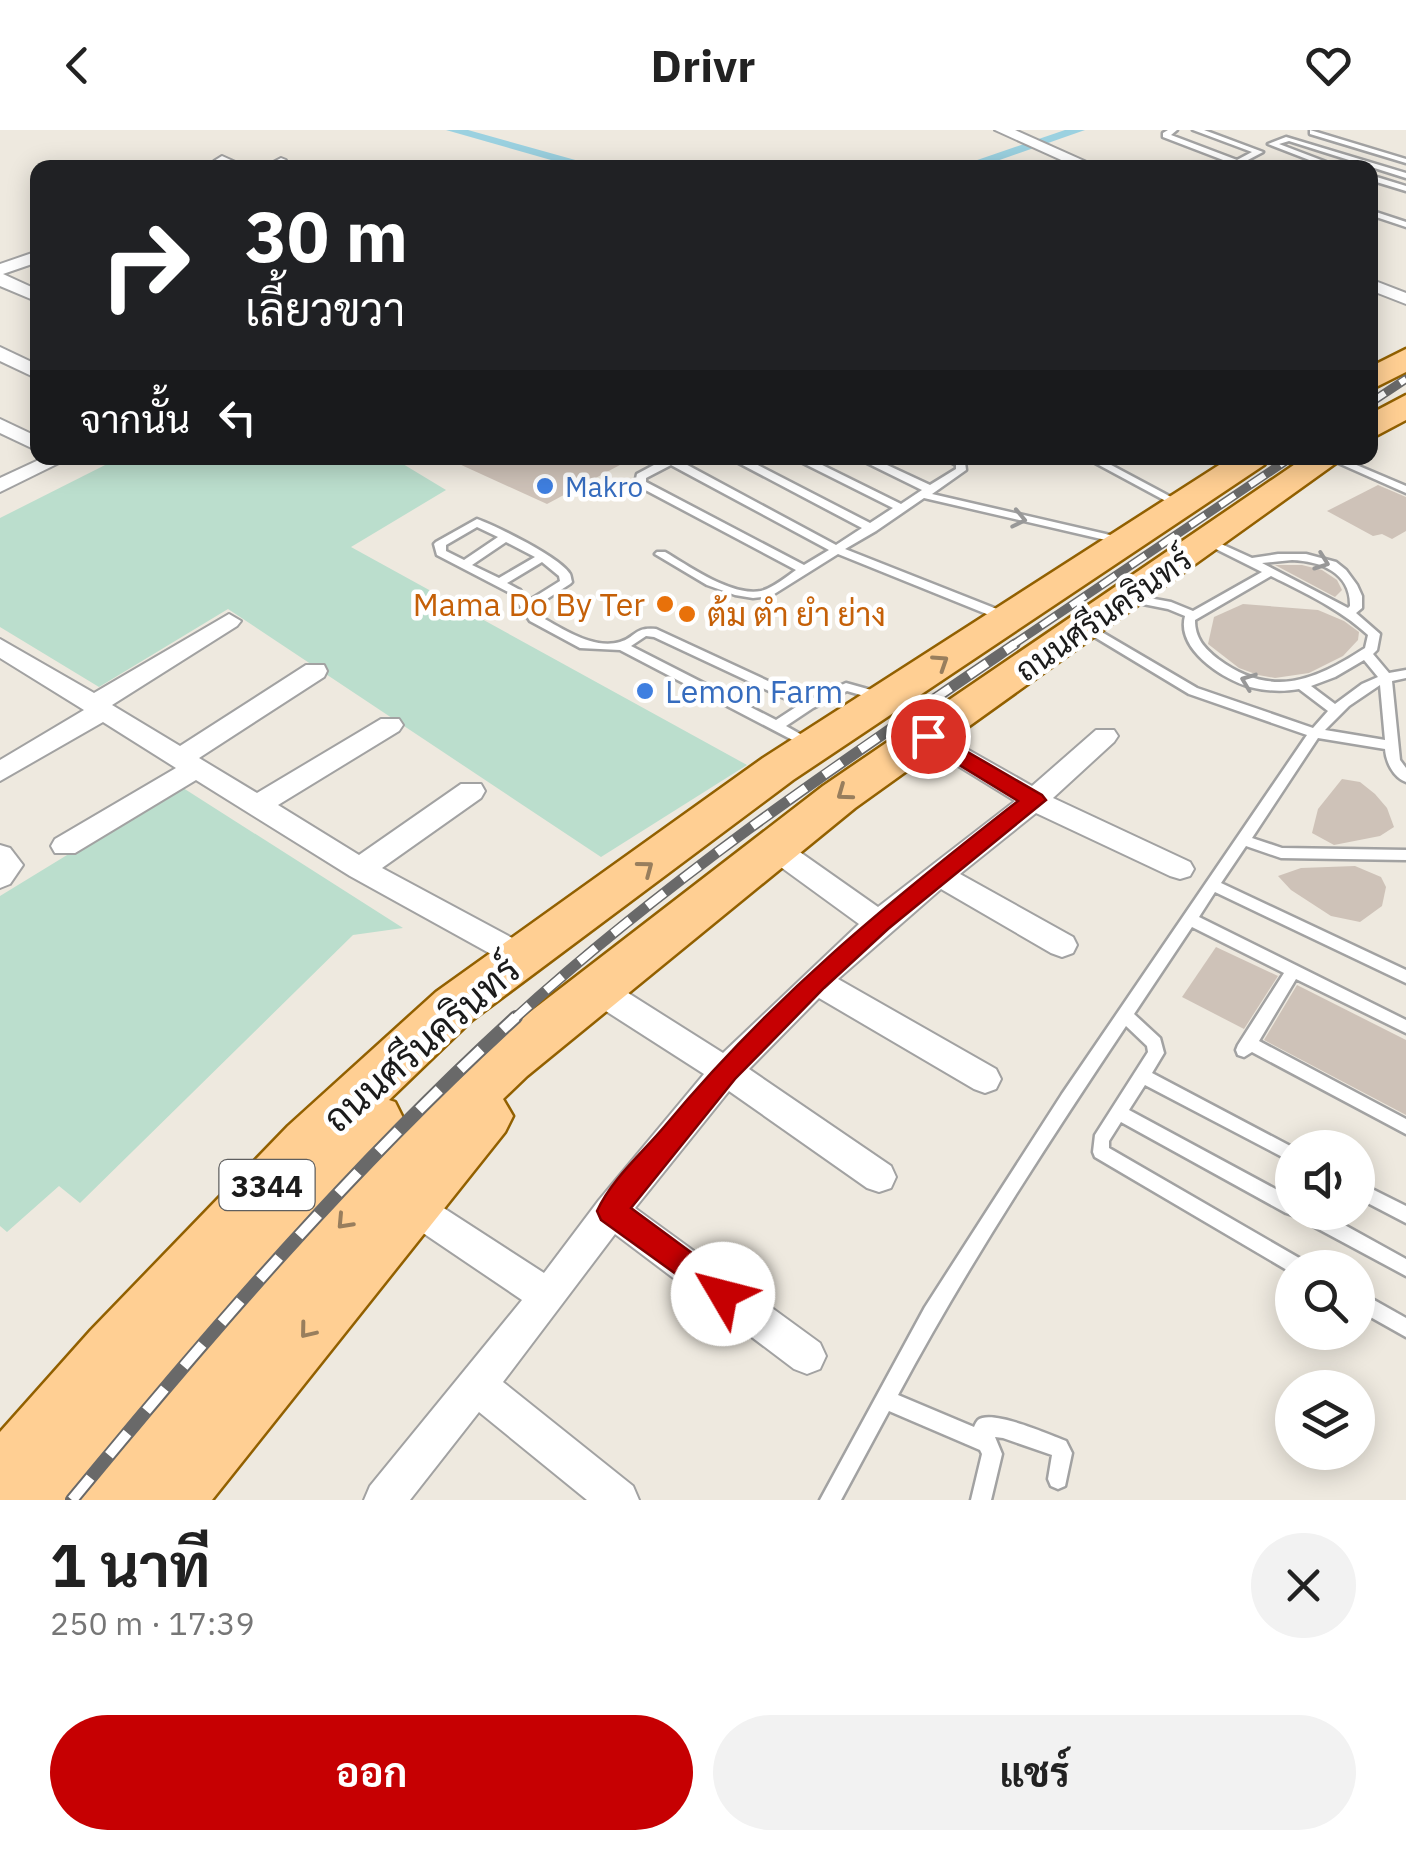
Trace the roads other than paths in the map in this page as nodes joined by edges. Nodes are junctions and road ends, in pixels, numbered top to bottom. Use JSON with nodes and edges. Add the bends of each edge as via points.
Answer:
{"nodes":[{"id":1,"x":1002,"y":130,"type":"edge"},
{"id":2,"x":1173,"y":130,"type":"edge"},
{"id":3,"x":1197,"y":130,"type":"edge"},
{"id":4,"x":1313,"y":132,"type":"edge"},
{"id":5,"x":1074,"y":160,"type":"edge"},
{"id":6,"x":1233,"y":160,"type":"edge"},
{"id":7,"x":1242,"y":160,"type":"edge"},
{"id":8,"x":1317,"y":160,"type":"edge"},
{"id":9,"x":1355,"y":160,"type":"edge"},
{"id":10,"x":1406,"y":161,"type":"edge"},
{"id":11,"x":1378,"y":167,"type":"edge"},
{"id":12,"x":1406,"y":176,"type":"edge"},
{"id":13,"x":1378,"y":180,"type":"edge"},
{"id":14,"x":1406,"y":189,"type":"edge"},
{"id":15,"x":1378,"y":215,"type":"edge"},
{"id":16,"x":1406,"y":225,"type":"edge"},
{"id":17,"x":15,"y":266,"type":"edge"},
{"id":18,"x":30,"y":286,"type":"edge"},
{"id":19,"x":1378,"y":287,"type":"edge"},
{"id":20,"x":1406,"y":299,"type":"edge"},
{"id":21,"x":0,"y":353,"type":"edge"},
{"id":22,"x":1406,"y":358,"type":"edge"},
{"id":23,"x":30,"y":367,"type":"edge"},
{"id":24,"x":30,"y":372,"type":"edge"},
{"id":25,"x":1378,"y":374,"type":"edge"},
{"id":26,"x":0,"y":382,"type":"edge"},
{"id":27,"x":1406,"y":405,"type":"edge"},
{"id":28,"x":1378,"y":423,"type":"edge"},
{"id":29,"x":0,"y":424,"type":"edge"},
{"id":30,"x":30,"y":441,"type":"edge"},
{"id":31,"x":44,"y":465,"type":"edge"},
{"id":32,"x":662,"y":465,"type":"edge"},
{"id":33,"x":684,"y":465,"type":"edge"},
{"id":34,"x":750,"y":465,"type":"edge"},
{"id":35,"x":815,"y":465,"type":"edge"},
{"id":36,"x":878,"y":465,"type":"edge"},
{"id":37,"x":958,"y":465,"type":"edge"},
{"id":38,"x":1104,"y":465,"type":"edge"},
{"id":39,"x":1241,"y":465,"type":"edge"},
{"id":40,"x":1319,"y":465,"type":"edge"},
{"id":41,"x":1346,"y":465,"type":"edge"},
{"id":42,"x":0,"y":486,"type":"edge"},
{"id":43,"x":1406,"y":490,"type":"edge"},
{"id":44,"x":928,"y":493,"type":"junction"},
{"id":45,"x":1181,"y":505,"type":"junction"},
{"id":46,"x":903,"y":509,"type":"junction"},
{"id":47,"x":872,"y":528,"type":"junction"},
{"id":48,"x":507,"y":536,"type":"junction"},
{"id":49,"x":1126,"y":542,"type":"junction"},
{"id":50,"x":1208,"y":542,"type":"junction"},
{"id":51,"x":838,"y":550,"type":"junction"},
{"id":52,"x":661,"y":554,"type":"dead end"},
{"id":53,"x":543,"y":557,"type":"junction"},
{"id":54,"x":1249,"y":562,"type":"junction"},
{"id":55,"x":464,"y":565,"type":"junction"},
{"id":56,"x":806,"y":570,"type":"junction"},
{"id":57,"x":1269,"y":572,"type":"junction"},
{"id":58,"x":499,"y":584,"type":"junction"},
{"id":59,"x":1126,"y":598,"type":"junction"},
{"id":60,"x":528,"y":606,"type":"junction"},
{"id":61,"x":1347,"y":613,"type":"junction"},
{"id":62,"x":1193,"y":615,"type":"junction"},
{"id":63,"x":1008,"y":618,"type":"junction"},
{"id":64,"x":229,"y":621,"type":"dead end"},
{"id":65,"x":1084,"y":627,"type":"junction"},
{"id":66,"x":622,"y":646,"type":"junction"},
{"id":67,"x":1366,"y":654,"type":"junction"},
{"id":68,"x":5,"y":656,"type":"edge"},
{"id":69,"x":315,"y":671,"type":"dead end"},
{"id":70,"x":1406,"y":674,"type":"edge"},
{"id":71,"x":1386,"y":678,"type":"junction"},
{"id":72,"x":1303,"y":686,"type":"junction"},
{"id":73,"x":97,"y":708,"type":"junction"},
{"id":74,"x":1336,"y":710,"type":"junction"},
{"id":75,"x":390,"y":726,"type":"dead end"},
{"id":76,"x":776,"y":726,"type":"junction"},
{"id":77,"x":812,"y":726,"type":"junction"},
{"id":78,"x":1315,"y":734,"type":"junction"},
{"id":79,"x":928,"y":736,"type":"junction"},
{"id":80,"x":1105,"y":736,"type":"dead end"},
{"id":81,"x":1392,"y":746,"type":"junction"},
{"id":82,"x":186,"y":764,"type":"junction"},
{"id":83,"x":0,"y":772,"type":"edge"},
{"id":84,"x":1406,"y":777,"type":"edge"},
{"id":85,"x":471,"y":790,"type":"dead end"},
{"id":86,"x":1034,"y":800,"type":"junction"},
{"id":87,"x":256,"y":806,"type":"junction"},
{"id":88,"x":1246,"y":841,"type":"junction"},
{"id":89,"x":64,"y":846,"type":"dead end"},
{"id":90,"x":777,"y":850,"type":"junction"},
{"id":91,"x":1406,"y":855,"type":"edge"},
{"id":92,"x":0,"y":856,"type":"edge"},
{"id":93,"x":360,"y":869,"type":"junction"},
{"id":94,"x":1180,"y":869,"type":"dead end"},
{"id":95,"x":940,"y":875,"type":"junction"},
{"id":96,"x":0,"y":876,"type":"edge"},
{"id":97,"x":1215,"y":886,"type":"junction"},
{"id":98,"x":1192,"y":920,"type":"junction"},
{"id":99,"x":879,"y":922,"type":"junction"},
{"id":100,"x":568,"y":926,"type":"junction"},
{"id":101,"x":1062,"y":946,"type":"dead end"},
{"id":102,"x":520,"y":956,"type":"junction"},
{"id":103,"x":1294,"y":970,"type":"junction"},
{"id":104,"x":1406,"y":977,"type":"edge"},
{"id":105,"x":816,"y":981,"type":"junction"},
{"id":106,"x":594,"y":988,"type":"junction"},
{"id":107,"x":1126,"y":1015,"type":"junction"},
{"id":108,"x":1406,"y":1028,"type":"edge"},
{"id":109,"x":726,"y":1071,"type":"junction"},
{"id":110,"x":1143,"y":1076,"type":"junction"},
{"id":111,"x":985,"y":1079,"type":"dead end"},
{"id":112,"x":1119,"y":1113,"type":"junction"},
{"id":113,"x":1406,"y":1126,"type":"edge"},
{"id":114,"x":1275,"y":1146,"type":"edge"},
{"id":115,"x":878,"y":1177,"type":"dead end"},
{"id":116,"x":1275,"y":1197,"type":"edge"},
{"id":117,"x":1375,"y":1199,"type":"edge"},
{"id":118,"x":410,"y":1205,"type":"junction"},
{"id":119,"x":612,"y":1211,"type":"junction"},
{"id":120,"x":1406,"y":1215,"type":"edge"},
{"id":121,"x":1337,"y":1230,"type":"edge"},
{"id":122,"x":1275,"y":1254,"type":"edge"},
{"id":123,"x":1406,"y":1268,"type":"edge"},
{"id":124,"x":548,"y":1296,"type":"junction"},
{"id":125,"x":1375,"y":1310,"type":"edge"},
{"id":126,"x":1406,"y":1328,"type":"edge"},
{"id":127,"x":807,"y":1356,"type":"dead end"},
{"id":128,"x":476,"y":1385,"type":"junction"},
{"id":129,"x":885,"y":1398,"type":"junction"},
{"id":130,"x":978,"y":1438,"type":"junction"},
{"id":131,"x":123,"y":1475,"type":"edge"},
{"id":132,"x":1058,"y":1479,"type":"dead end"},
{"id":133,"x":0,"y":1482,"type":"edge"},
{"id":134,"x":32,"y":1500,"type":"edge"},
{"id":135,"x":384,"y":1500,"type":"edge"},
{"id":136,"x":620,"y":1500,"type":"edge"},
{"id":137,"x":830,"y":1500,"type":"edge"},
{"id":138,"x":981,"y":1500,"type":"edge"}],
"edges":[{"from":1,"to":5,"type":"street"},
{"from":2,"to":6,"type":"lane","via":[[1166,135]]},
{"from":3,"to":7,"type":"lane","via":[[1259,152]]},
{"from":4,"to":10,"type":"lane"},
{"from":8,"to":9,"type":"lane","via":[[1272,144],[1289,139]]},
{"from":11,"to":12,"type":"lane"},
{"from":13,"to":14,"type":"lane"},
{"from":15,"to":16,"type":"lane"},
{"from":17,"to":18,"type":"street"},
{"from":19,"to":20,"type":"street"},
{"from":21,"to":23,"type":"street"},
{"from":22,"to":25,"type":"main road"},
{"from":24,"to":26,"type":"street"},
{"from":27,"to":28,"type":"main road"},
{"from":29,"to":30,"type":"street"},
{"from":31,"to":42,"type":"street"},
{"from":32,"to":56,"type":"lane","via":[[640,484]]},
{"from":33,"to":51,"type":"lane"},
{"from":34,"to":47,"type":"lane"},
{"from":35,"to":46,"type":"lane"},
{"from":36,"to":44,"type":"lane"},
{"from":37,"to":44,"type":"lane"},
{"from":38,"to":45,"type":"lane"},
{"from":39,"to":45,"type":"main road","name":"ถนนศรีนครินทร์","number":"3344"},
{"from":40,"to":50,"type":"main road","name":"ถนนศรีนครินทร์","number":"3344"},
{"from":41,"to":43,"type":"lane"},
{"from":44,"to":46,"type":"lane"},
{"from":44,"to":49,"type":"lane","one_way":true},
{"from":45,"to":49,"type":"main road","name":"ถนนศรีนครินทร์","number":"3344"},
{"from":46,"to":47,"type":"lane"},
{"from":47,"to":51,"type":"lane"},
{"from":48,"to":53,"type":"lane"},
{"from":48,"to":55,"type":"lane"},
{"from":48,"to":55,"type":"lane","via":[[476,522],[440,544],[440,552]]},
{"from":49,"to":63,"type":"main road","name":"ถนนศรีนครินทร์","number":"3344"},
{"from":50,"to":54,"type":"lane"},
{"from":50,"to":59,"type":"main road","name":"ถนนศรีนครินทร์","number":"3344"},
{"from":51,"to":56,"type":"lane"},
{"from":51,"to":63,"type":"lane"},
{"from":52,"to":56,"type":"lane","via":[[752,595],[769,594]]},
{"from":53,"to":58,"type":"lane"},
{"from":53,"to":60,"type":"lane","via":[[566,582]]},
{"from":54,"to":57,"type":"lane"},
{"from":54,"to":61,"type":"lane","one_way":true,"via":[[1301,556],[1336,566],[1357,599]]},
{"from":55,"to":58,"type":"lane"},
{"from":57,"to":61,"type":"lane"},
{"from":57,"to":62,"type":"lane"},
{"from":58,"to":60,"type":"lane"},
{"from":59,"to":62,"type":"lane"},
{"from":59,"to":65,"type":"main road","name":"ถนนศรีนครินทร์","number":"3344"},
{"from":60,"to":66,"type":"lane","via":[[534,618],[584,646]]},
{"from":61,"to":67,"type":"lane","via":[[1374,634]]},
{"from":72,"to":62,"type":"lane","one_way":true,"via":[[1266,688],[1228,673],[1194,642],[1188,623]]},
{"from":77,"to":63,"type":"main road","name":"ถนนศรีนครินทร์","number":"3344","one_way":true,"via":[[886,698]]},
{"from":64,"to":73,"type":"street"},
{"from":65,"to":78,"type":"lane","via":[[1194,691]]},
{"from":65,"to":79,"type":"main road","name":"ถนนศรีนครินทร์","number":"3344"},
{"from":66,"to":76,"type":"lane"},
{"from":66,"to":77,"type":"lane","via":[[644,632],[656,633]]},
{"from":67,"to":71,"type":"lane"},
{"from":67,"to":72,"type":"lane"},
{"from":68,"to":73,"type":"street"},
{"from":69,"to":82,"type":"street"},
{"from":70,"to":71,"type":"lane"},
{"from":71,"to":74,"type":"lane"},
{"from":71,"to":81,"type":"lane"},
{"from":72,"to":74,"type":"lane"},
{"from":73,"to":82,"type":"street"},
{"from":73,"to":83,"type":"street"},
{"from":74,"to":78,"type":"lane"},
{"from":75,"to":87,"type":"street"},
{"from":76,"to":77,"type":"lane"},
{"from":76,"to":77,"type":"lane"},
{"from":100,"to":77,"type":"main road","name":"ถนนศรีนครินทร์","number":"3344","one_way":true,"via":[[778,769]]},
{"from":78,"to":81,"type":"lane"},
{"from":78,"to":88,"type":"lane"},
{"from":79,"to":86,"type":"street"},
{"from":79,"to":90,"type":"main road","name":"ถนนศรีนครินทร์","number":"3344","one_way":true,"via":[[838,797]]},
{"from":80,"to":86,"type":"street"},
{"from":81,"to":84,"type":"lane","via":[[1393,762]]},
{"from":82,"to":87,"type":"street"},
{"from":82,"to":89,"type":"street"},
{"from":85,"to":93,"type":"street"},
{"from":86,"to":94,"type":"street"},
{"from":86,"to":95,"type":"street"},
{"from":87,"to":93,"type":"street"},
{"from":88,"to":91,"type":"lane","via":[[1281,853]]},
{"from":88,"to":97,"type":"lane"},
{"from":90,"to":99,"type":"street"},
{"from":90,"to":106,"type":"main road","name":"ถนนศรีนครินทร์","number":"3344"},
{"from":92,"to":96,"type":"street","via":[[9,865]]},
{"from":93,"to":102,"type":"street"},
{"from":95,"to":99,"type":"street"},
{"from":95,"to":101,"type":"street"},
{"from":97,"to":98,"type":"lane"},
{"from":97,"to":104,"type":"lane"},
{"from":98,"to":103,"type":"lane"},
{"from":98,"to":107,"type":"lane"},
{"from":99,"to":105,"type":"street"},
{"from":100,"to":102,"type":"main road","name":"ถนนศรีนครินทร์","number":"3344"},
{"from":100,"to":131,"type":"main road","name":"ถนนศรีนครินทร์","number":"3344","via":[[269,1228]]},
{"from":102,"to":133,"type":"main road","name":"ถนนศรีนครินทร์","number":"3344","via":[[454,1006],[307,1143]]},
{"from":103,"to":108,"type":"lane"},
{"from":103,"to":113,"type":"lane","via":[[1247,1047]]},
{"from":105,"to":109,"type":"street"},
{"from":105,"to":111,"type":"street"},
{"from":106,"to":109,"type":"street"},
{"from":106,"to":118,"type":"main road","name":"ถนนศรีนครินทร์","number":"3344"},
{"from":106,"to":131,"type":"main road","name":"ถนนศรีนครินทร์","number":"3344","one_way":true,"via":[[386,1178]]},
{"from":107,"to":110,"type":"lane","via":[[1154,1044],[1155,1057]]},
{"from":107,"to":129,"type":"lane","via":[[942,1296]]},
{"from":109,"to":115,"type":"street"},
{"from":109,"to":119,"type":"street"},
{"from":110,"to":112,"type":"lane"},
{"from":110,"to":114,"type":"lane"},
{"from":112,"to":116,"type":"lane"},
{"from":112,"to":122,"type":"lane","via":[[1099,1144],[1106,1157]]},
{"from":117,"to":120,"type":"lane"},
{"from":118,"to":124,"type":"street"},
{"from":118,"to":131,"type":"main road","name":"ถนนศรีนครินทร์","number":"3344","one_way":true},
{"from":119,"to":124,"type":"street"},
{"from":119,"to":127,"type":"street"},
{"from":121,"to":123,"type":"lane"},
{"from":124,"to":128,"type":"street"},
{"from":125,"to":126,"type":"lane"},
{"from":128,"to":135,"type":"street"},
{"from":128,"to":136,"type":"street"},
{"from":129,"to":130,"type":"lane"},
{"from":129,"to":137,"type":"lane"},
{"from":130,"to":132,"type":"lane","via":[[997,1426],[1059,1448]]},
{"from":130,"to":138,"type":"lane","via":[[992,1454]]},
{"from":131,"to":134,"type":"main road","name":"ถนนศรีนครินทร์","number":"3344"}]}
